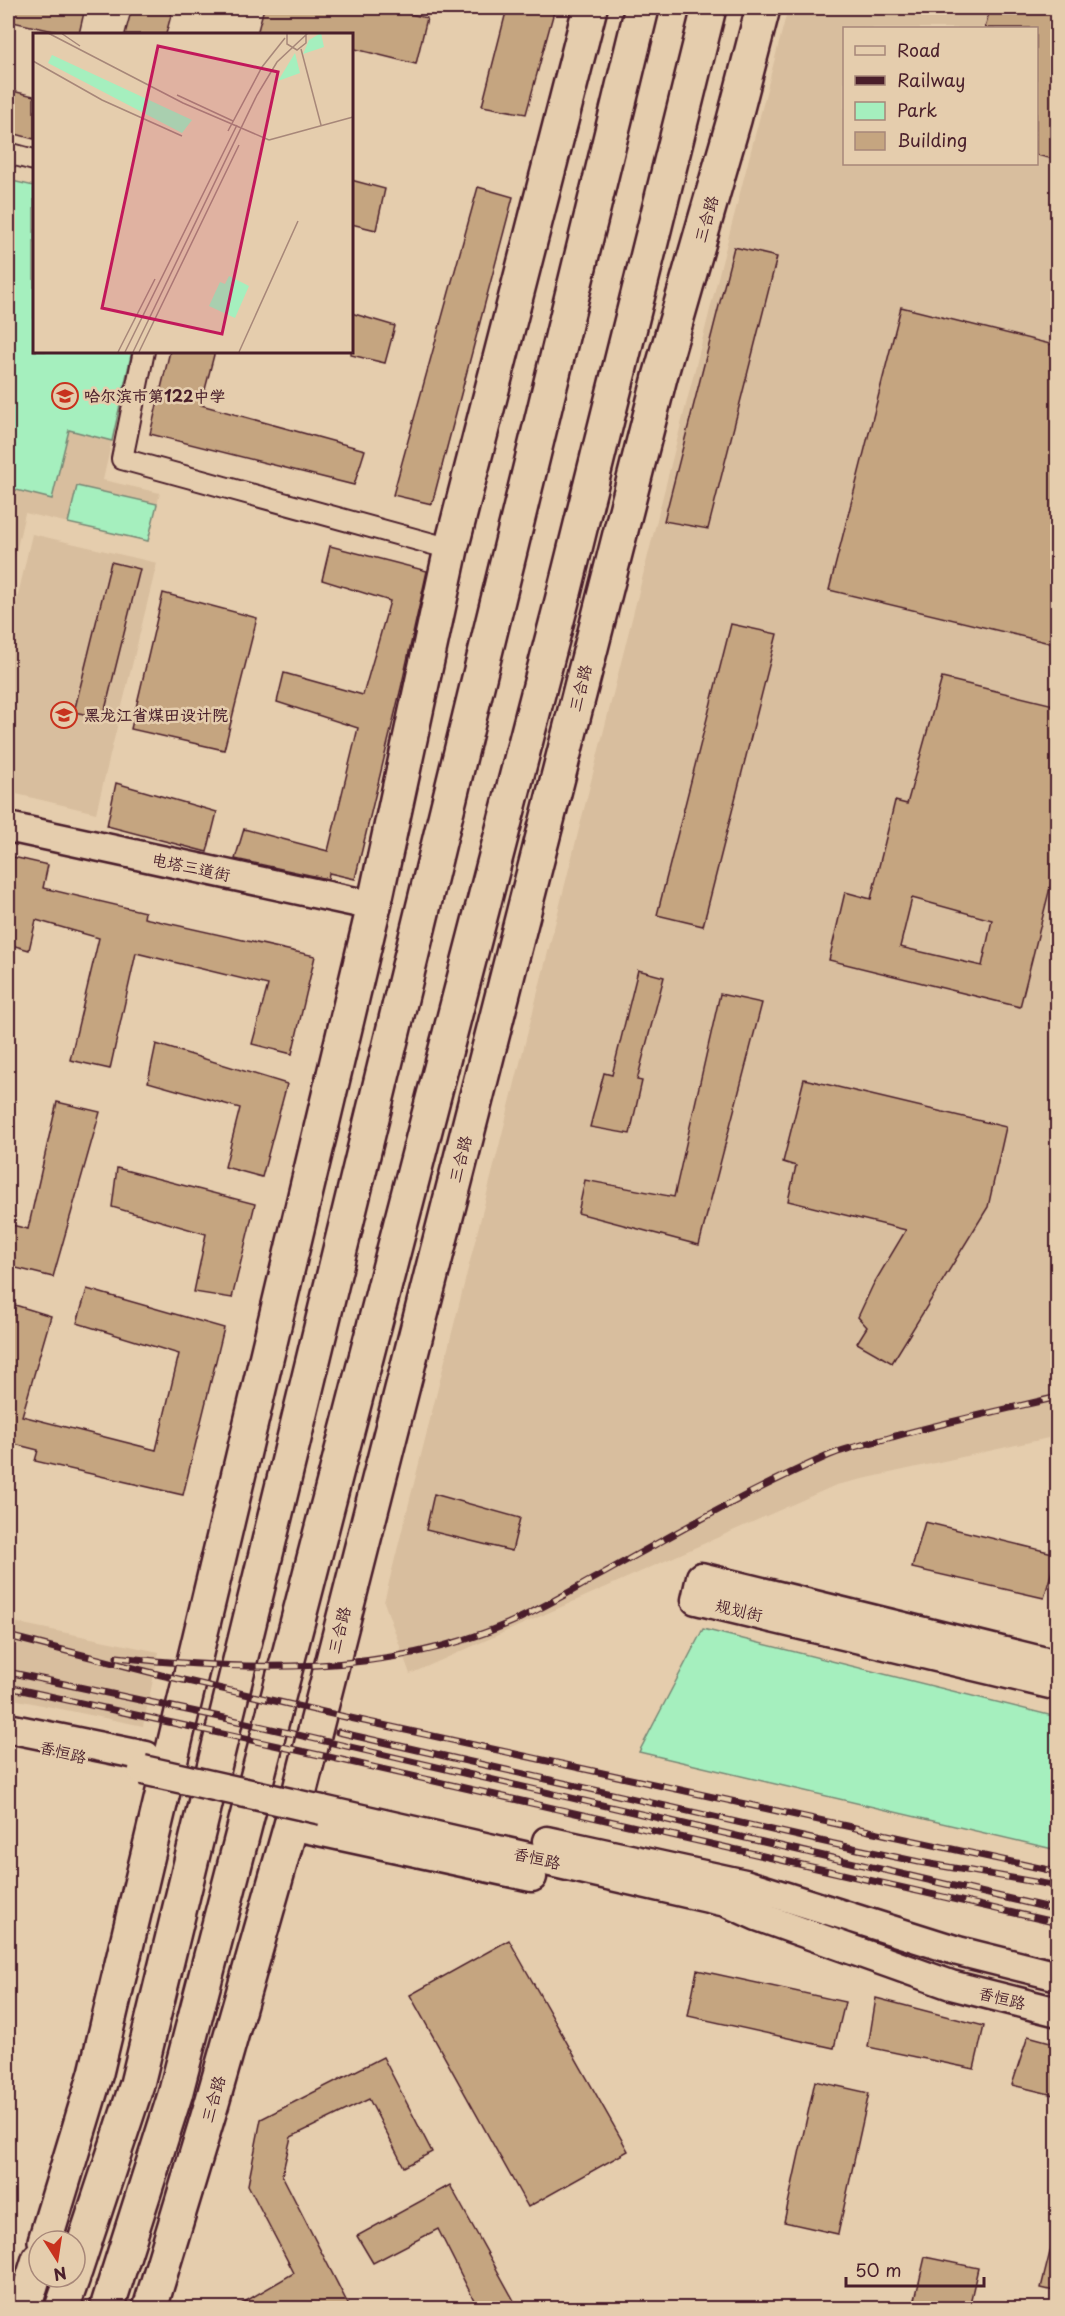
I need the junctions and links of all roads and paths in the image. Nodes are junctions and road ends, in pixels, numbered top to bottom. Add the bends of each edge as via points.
1 (590, 8) edge
2 (622, 8) edge
3 (642, 8) edge
4 (709, 8) edge
5 (763, 8) edge
6 (616, 112) junction
7 (8, 153) edge
8 (33, 160) edge
9 (144, 352) edge
10 (660, 377) junction
11 (451, 549) junction
12 (562, 601) junction
13 (8, 827) edge
14 (374, 906) junction
15 (1058, 1665) edge
16 (1058, 1686) edge
17 (8, 1728) edge
18 (8, 1738) edge
19 (144, 1763) junction
20 (323, 1801) junction
21 (291, 1825) junction
22 (830, 1942) junction
23 (1058, 1976) edge
24 (1058, 2012) edge
25 (49, 2229) edge
26 (87, 2235) edge
27 (30, 2289) edge
28 (69, 2289) edge
29 (24, 2308) edge
30 (62, 2308) edge
31 (107, 2308) edge
32 (150, 2308) edge

1 - 11 highway
2 - 6 highway
3 - 6 highway
4 - 12 highway
5 - 10 highway, 三合路
6 - 26 highway via 137,2084
7 - 8 street
9 - 11 street via 122,459
10 - 12 highway
10 - 21 highway, 三合路
11 - 14 highway
12 - 31 highway via 176,2095
13 - 14 main road, 电塔三道街
14 - 25 highway via 96,2073
15 - 16 main road, 规划街 via 701,1577 696,1600
17 - 19 main road, 香恒路
18 - 19 main road, 香恒路
19 - 20 main road, 香恒路
20 - 22 main road, 香恒路 via 726,1902
20 - 23 main road, 香恒路 via 746,1884 958,1951
21 - 22 main road
21 - 32 highway, 三合路
22 - 24 main road, 香恒路 via 951,1985
27 - 29 highway
28 - 30 highway

